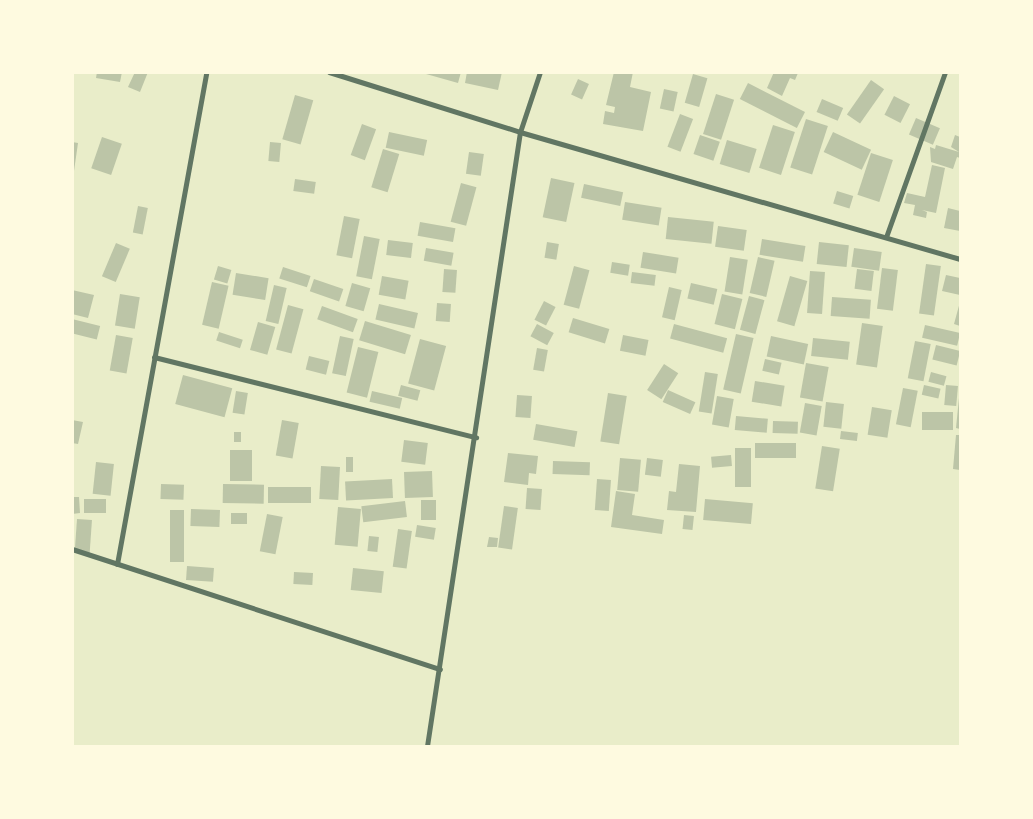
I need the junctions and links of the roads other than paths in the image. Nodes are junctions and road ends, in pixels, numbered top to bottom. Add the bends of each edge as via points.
1 (206, 72) edge
2 (329, 72) edge
3 (540, 72) edge
4 (945, 72) edge
5 (520, 132) junction
6 (886, 237) junction
7 (960, 259) edge
8 (154, 357) junction
9 (476, 437) junction
10 (72, 549) edge
11 (117, 564) junction
12 (440, 669) junction
13 (426, 746) edge

1 - 8 street
2 - 5 street
3 - 5 street
4 - 6 street
5 - 6 street
5 - 9 street
6 - 7 street
8 - 9 street
8 - 11 street
9 - 12 street
10 - 11 street
11 - 12 street
12 - 13 street

